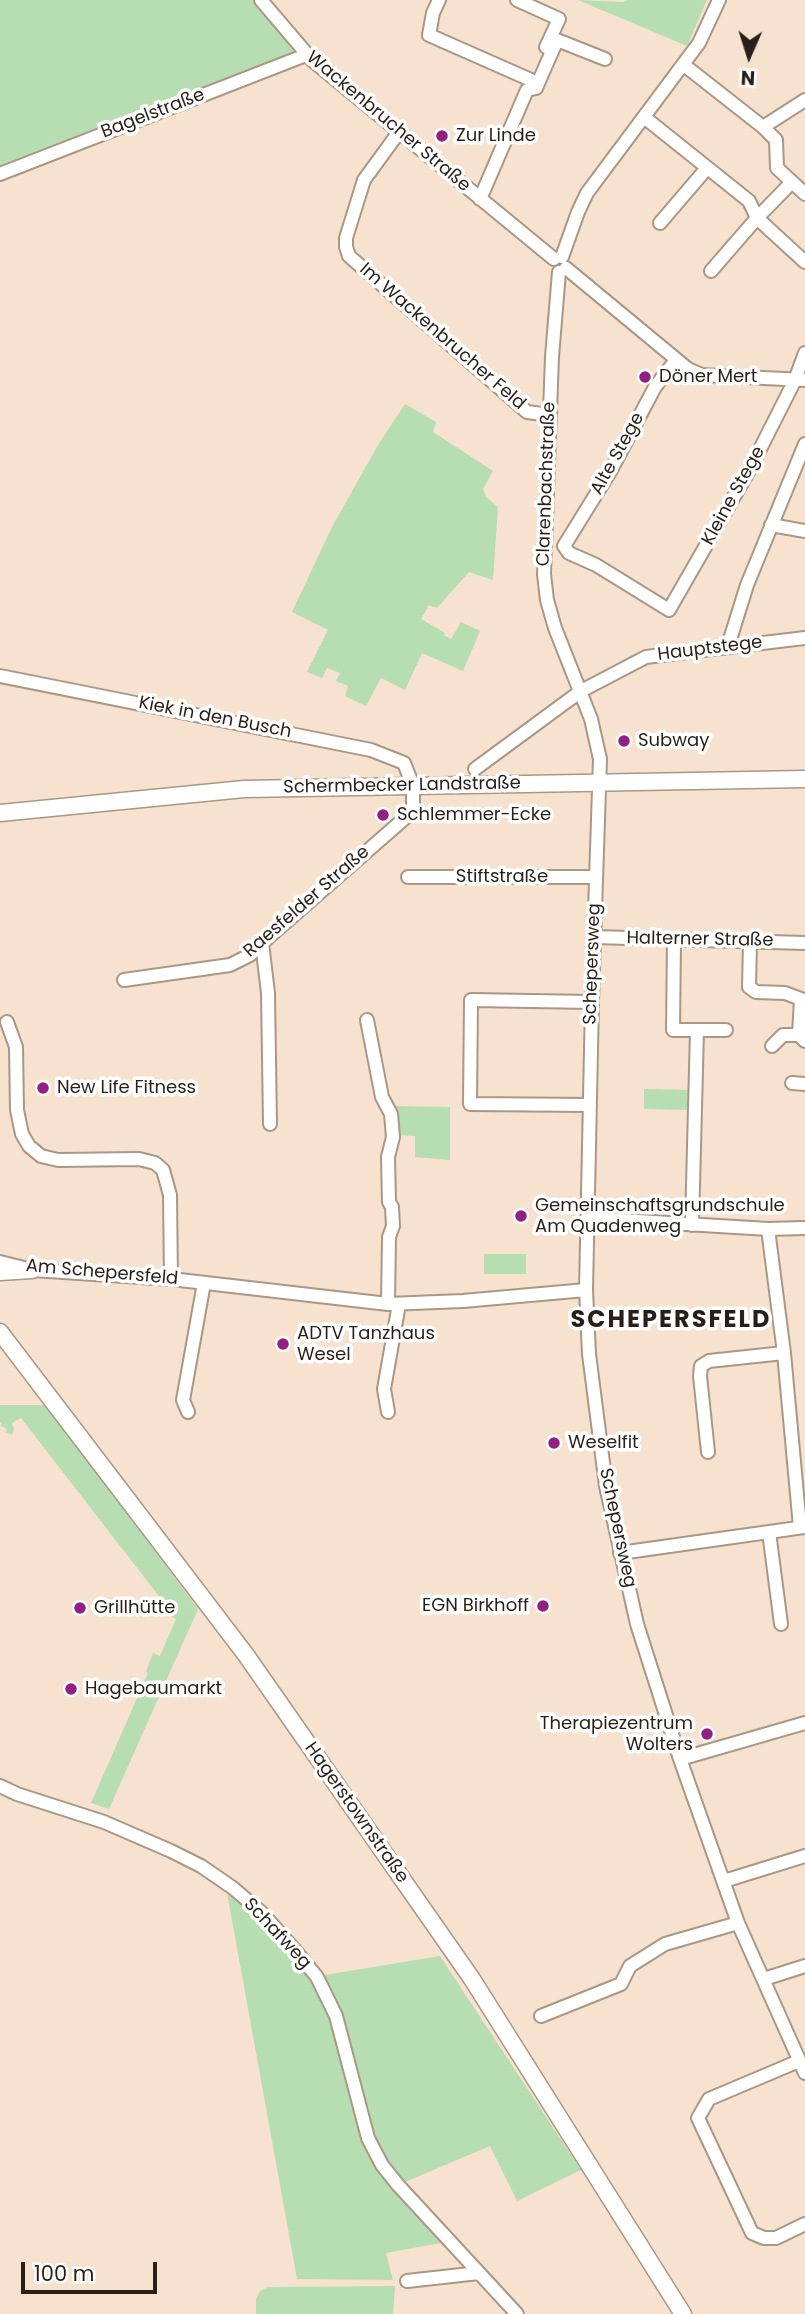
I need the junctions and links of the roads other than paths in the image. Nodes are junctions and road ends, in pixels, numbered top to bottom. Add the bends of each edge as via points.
1 (261, 0) edge
2 (439, 0) edge
3 (517, 0) edge
4 (719, 0) edge
5 (272, 6) edge
6 (306, 55) junction
7 (605, 59) dead end
8 (684, 65) junction
9 (529, 85) junction
10 (805, 100) edge
11 (644, 117) junction
12 (763, 127) junction
13 (399, 132) junction
14 (707, 168) junction
15 (0, 174) edge
16 (792, 182) junction
17 (805, 194) edge
18 (480, 199) junction
19 (757, 218) junction
20 (660, 223) dead end
21 (805, 262) edge
22 (560, 264) junction
23 (711, 271) dead end
24 (805, 353) edge
25 (677, 360) junction
26 (800, 380) edge
27 (550, 415) junction
28 (805, 444) edge
29 (771, 525) junction
30 (805, 531) edge
31 (669, 610) joint
32 (805, 638) edge
33 (728, 646) junction
34 (0, 676) edge
35 (581, 691) junction
36 (475, 769) dead end
37 (805, 779) edge
38 (601, 782) junction
39 (412, 786) junction
40 (0, 813) edge
41 (408, 877) dead end
42 (596, 877) junction
43 (594, 937) junction
44 (674, 940) junction
45 (750, 942) junction
46 (262, 943) junction
47 (805, 943) edge
48 (124, 980) dead end
49 (592, 1002) junction
50 (366, 1020) dead end
51 (7, 1022) dead end
52 (697, 1030) junction
53 (726, 1030) dead end
54 (802, 1038) edge
55 (772, 1046) dead end
56 (590, 1105) junction
57 (270, 1124) dead end
58 (587, 1218) junction
59 (692, 1225) junction
60 (805, 1228) edge
61 (768, 1229) junction
62 (0, 1262) edge
63 (32, 1270) junction
64 (0, 1272) edge
65 (171, 1279) junction
66 (204, 1283) junction
67 (586, 1290) junction
68 (393, 1304) junction
69 (0, 1332) edge
70 (784, 1353) junction
71 (188, 1412) dead end
72 (388, 1412) dead end
73 (708, 1452) dead end
74 (803, 1527) edge
75 (769, 1532) junction
76 (620, 1553) junction
77 (781, 1624) dead end
78 (805, 1723) edge
79 (680, 1759) junction
80 (0, 1786) edge
81 (805, 1856) edge
82 (724, 1881) junction
83 (738, 1923) junction
84 (805, 1966) edge
85 (764, 1979) junction
86 (541, 2016) dead end
87 (799, 2061) junction
88 (805, 2073) edge
89 (805, 2224) edge
90 (479, 2273) junction
91 (407, 2281) dead end
92 (517, 2314) edge
93 (683, 2314) edge

1 - 5 street, Wackenbrucher Straße
2 - 9 street via 429,35
3 - 9 street, Wackenbrucher Straße via 559,19
4 - 8 street, Clarenbachstraße
5 - 6 street, Wackenbrucher Straße
6 - 13 street, Wackenbrucher Straße
6 - 15 street, Bagelstraße
7 - 9 street, Wackenbrucher Straße via 557,40 536,88
8 - 11 street, Clarenbachstraße
8 - 12 street
9 - 18 street, Wackenbrucher Straße
10 - 12 street
11 - 14 street
11 - 22 street, Clarenbachstraße via 587,193
12 - 16 street via 776,140 777,168
13 - 18 street, Wackenbrucher Straße
13 - 27 street, Im Wackenbrucher Feld via 364,180 346,238 349,256 527,412
14 - 19 street via 749,201
14 - 20 street
16 - 17 street
16 - 19 street
18 - 22 street, Wackenbrucher Straße
19 - 21 street
19 - 23 street
22 - 25 street, Wackenbrucher Straße
22 - 27 street, Clarenbachstraße
24 - 26 street, Kleine Stege
25 - 26 street, Wackenbrucher Straße via 702,375
25 - 31 street, Alte Stege via 655,387 611,470 565,541 565,550
26 - 31 street, Kleine Stege
27 - 35 street, Clarenbachstraße via 544,574 555,628
28 - 29 street
29 - 30 street
29 - 33 street
32 - 33 street, Hauptstege
33 - 35 street, Hauptstege via 646,657
34 - 39 street, Kiek in den Busch via 371,750 404,763
35 - 36 street
35 - 38 street, Clarenbachstraße via 595,733
37 - 38 main road, Schermbecker Landstraße
38 - 39 main road, Schermbecker Landstraße
38 - 42 street, Schepersweg
39 - 40 main road, Schermbecker Landstraße via 244,789
39 - 46 street, Raesfelder Straße via 413,811
41 - 42 street, Stiftstraße
42 - 43 street, Schepersweg
43 - 44 street, Halterner Straße
43 - 49 street, Schepersweg
44 - 45 street, Halterner Straße
44 - 52 street via 673,1030
45 - 47 street, Halterner Straße
45 - 54 street via 749,987 801,999
46 - 48 street, Raesfelder Straße via 230,965
46 - 57 street via 268,993
49 - 56 street, Schepersweg
49 - 56 street via 471,1000 470,1104
50 - 68 street via 382,1097 391,1114
51 - 65 street via 16,1047 17,1110 29,1146 41,1156 58,1160 139,1159 163,1170 170,1195
52 - 53 street
52 - 59 street
54 - 55 street via 783,1035
56 - 58 street, Schepersweg
58 - 59 street
58 - 67 street, Schepersweg
59 - 61 street
60 - 61 street
61 - 70 street
62 - 63 street, Am Schepersfeld
63 - 64 main road
63 - 65 street, Am Schepersfeld
65 - 66 street, Am Schepersfeld
66 - 68 street, Am Schepersfeld
66 - 71 street, Am Schepersfeld via 183,1400
67 - 68 street, Am Schepersfeld
67 - 76 street, Schepersweg via 589,1354 606,1486
68 - 72 street via 384,1389
69 - 93 main road, Hagerstownstraße via 246,1655 464,1967
70 - 73 street via 709,1361 701,1366
70 - 74 street
74 - 75 street
75 - 76 street
75 - 77 street
76 - 79 street, Schepersweg via 637,1624
78 - 79 street
79 - 82 street, Schepersweg
80 - 90 street, Schafweg via 171,1850 233,1888 262,1913 317,1977 336,2016 369,2138 382,2165
81 - 82 street
82 - 83 street, Schepersweg
83 - 85 street, Schepersweg
83 - 86 street via 665,1944 630,1966 621,1984
84 - 85 street
85 - 87 street, Schepersweg
87 - 88 street, Schepersweg
87 - 89 street via 709,2099 698,2118 752,2233 776,2238
90 - 91 street
90 - 92 street, Schafweg

